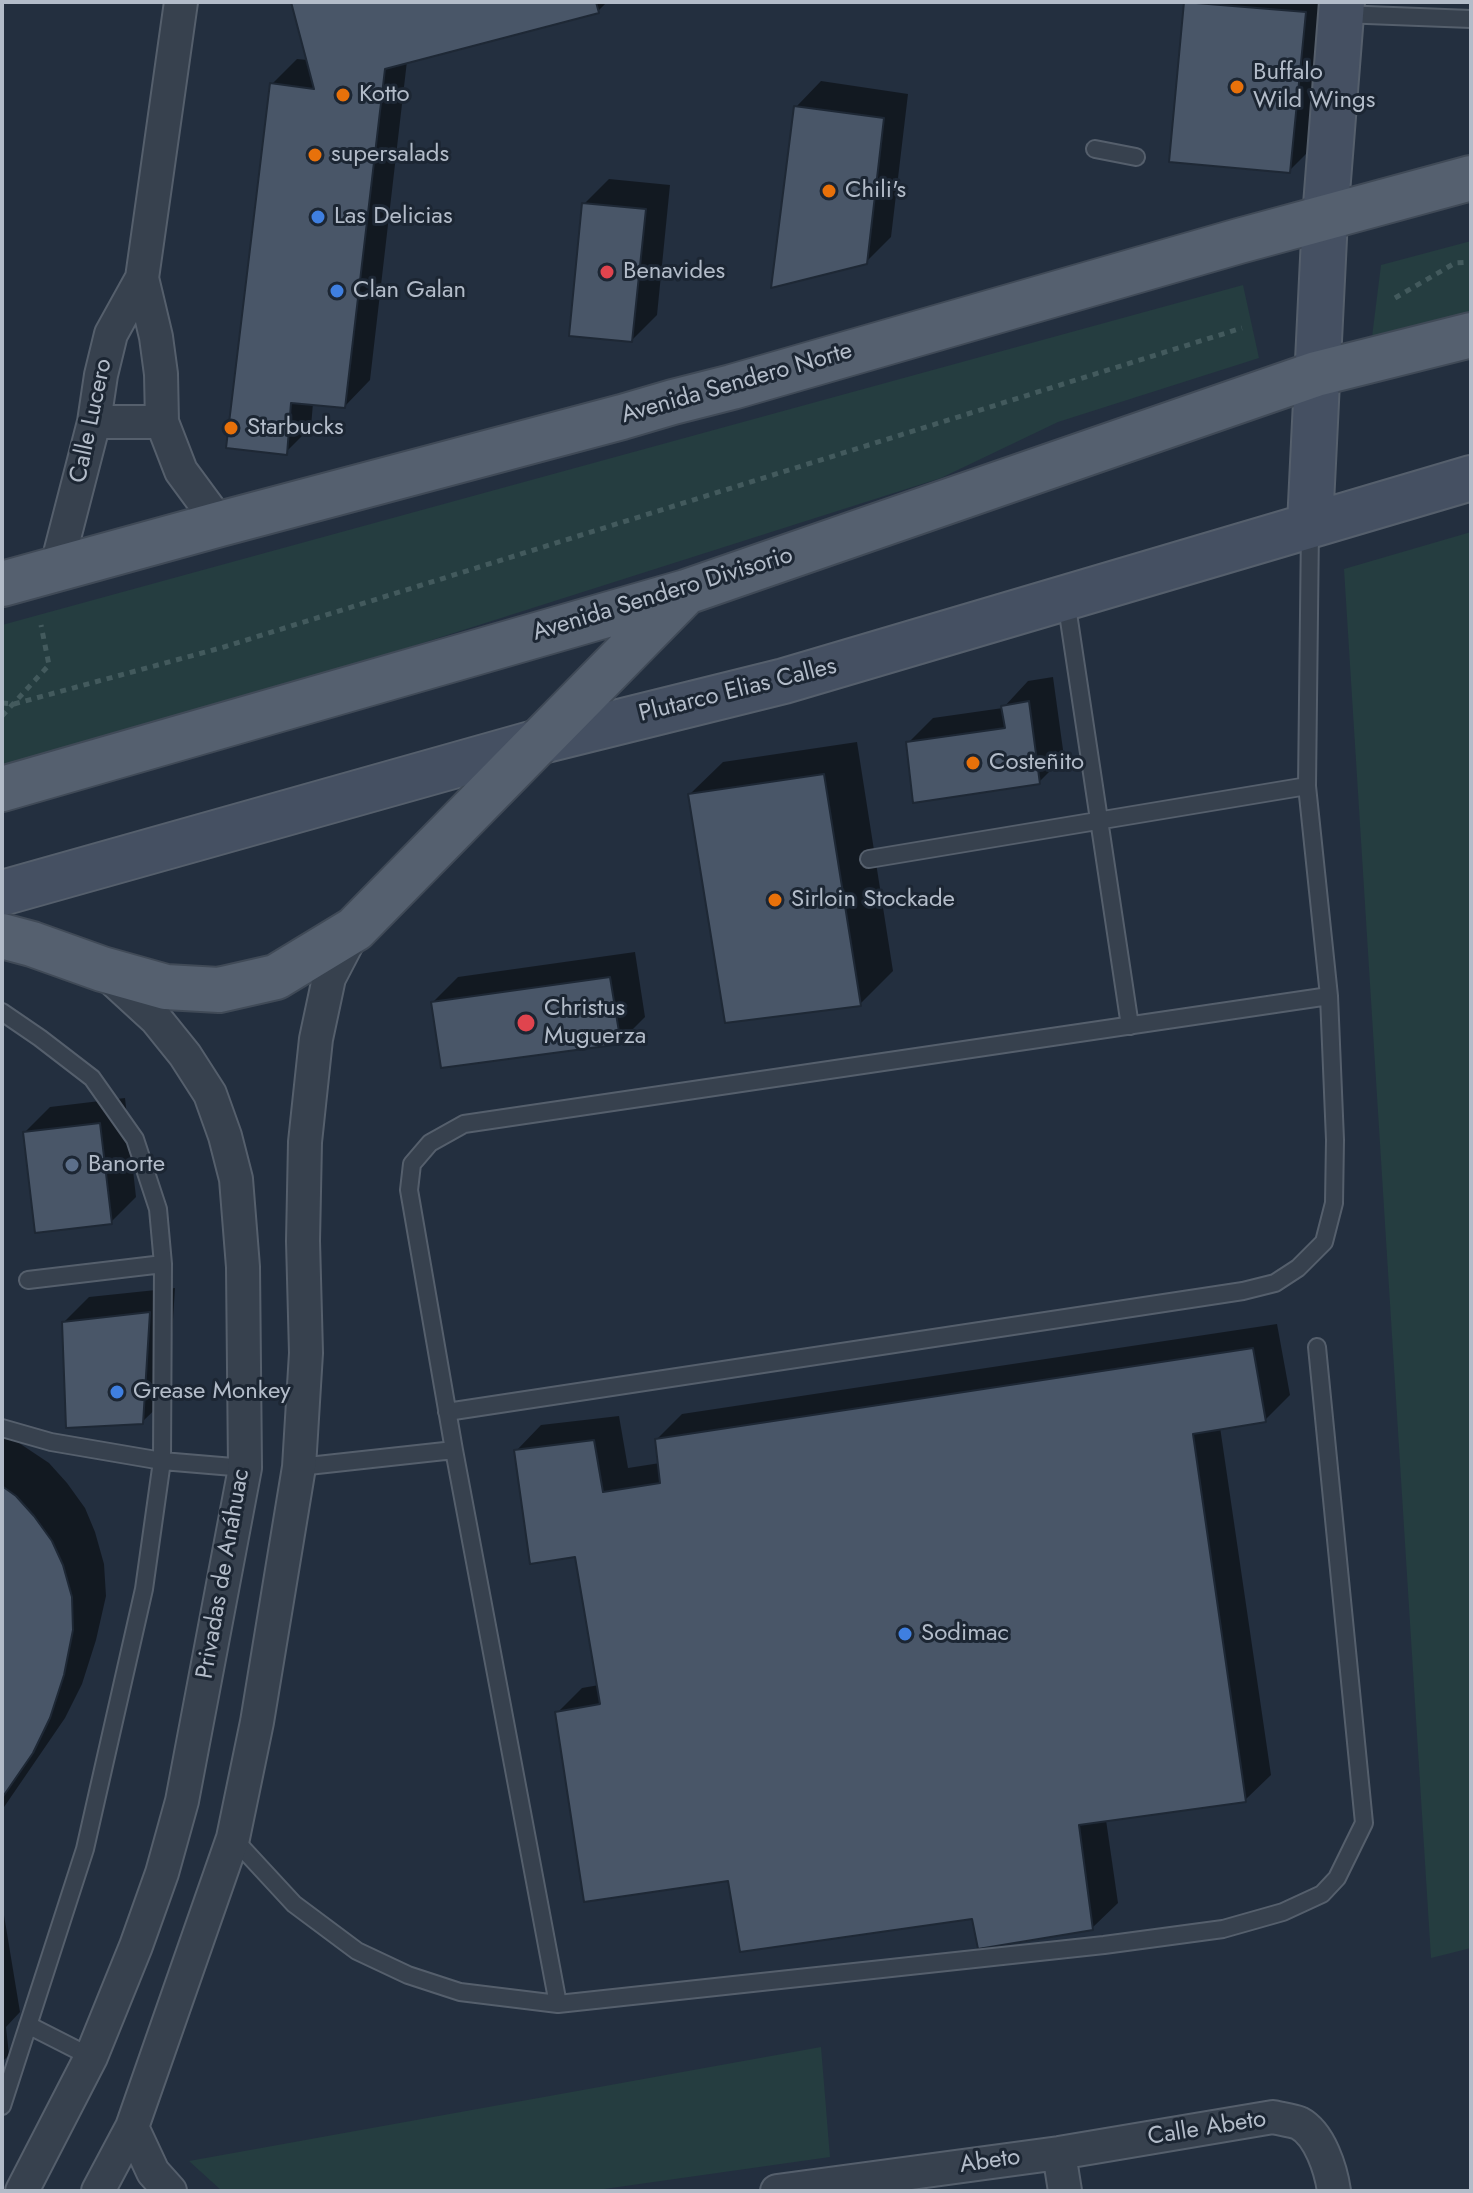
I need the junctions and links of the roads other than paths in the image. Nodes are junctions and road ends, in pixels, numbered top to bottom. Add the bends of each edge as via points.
1 (181, 2) edge
2 (1341, 8) edge
3 (1471, 19) edge
4 (1095, 149) dead end
5 (1136, 157) dead end
6 (1471, 178) edge
7 (1325, 218) junction
8 (142, 278) junction
9 (1471, 335) edge
10 (1316, 374) junction
11 (94, 422) junction
12 (162, 422) junction
13 (1471, 478) edge
14 (220, 524) junction
15 (1310, 524) junction
16 (56, 569) junction
17 (2, 584) edge
18 (686, 592) junction
19 (1066, 598) junction
20 (538, 742) junction
21 (1307, 786) junction
22 (2, 789) edge
23 (1099, 820) junction
24 (869, 859) dead end
25 (2, 893) edge
26 (355, 929) junction
27 (2, 936) edge
28 (102, 969) junction
29 (1329, 996) junction
30 (2, 1012) edge
31 (1130, 1026) junction
32 (163, 1264) junction
33 (28, 1280) dead end
34 (1317, 1347) dead end
35 (447, 1412) junction
36 (2, 1428) edge
37 (454, 1450) junction
38 (162, 1461) junction
39 (299, 1467) junction
40 (245, 1468) junction
41 (233, 1838) junction
42 (558, 2004) junction
43 (28, 2025) junction
44 (91, 2057) junction
45 (2, 2106) edge
46 (132, 2127) junction
47 (1059, 2153) junction
48 (1332, 2180) edge
49 (22, 2191) edge
50 (98, 2191) edge
51 (170, 2191) edge
52 (777, 2191) edge
53 (1065, 2191) edge

1 - 8 street, Calle Lucero
2 - 3 lane
2 - 7 street
4 - 5 lane
6 - 7 main road, Avenida Sendero Norte
7 - 10 street
7 - 14 main road, Avenida Sendero Norte via 732,387
8 - 11 street, Calle Lucero via 111,334
8 - 12 street, Calle Lucero via 158,350
9 - 10 main road
10 - 15 street
10 - 18 main road, Avenida Sendero Divisorio
11 - 12 street
11 - 16 street, Calle Lucero
12 - 14 street, Calle Lucero via 181,471
13 - 15 street, Plutarco Elias Calles
14 - 16 main road, Avenida Sendero Norte
15 - 19 street, Plutarco Elias Calles
15 - 21 lane
16 - 17 main road, Avenida Sendero Norte
18 - 20 main road
18 - 22 main road, Avenida Sendero Divisorio
19 - 20 street, Plutarco Elias Calles via 784,681
19 - 23 lane
20 - 25 street, Plutarco Elias Calles
20 - 26 main road
21 - 23 lane
21 - 29 lane
23 - 24 lane
23 - 31 lane
26 - 28 main road via 276,977 219,990 166,987
26 - 39 street via 329,978 308,1112 306,1353
27 - 28 main road
28 - 40 street, Privadas de Anáhuac via 156,1019 185,1055 210,1094 225,1136 236,1179 243,1267
29 - 31 lane
29 - 35 lane via 1334,1203 1324,1242 1275,1283
30 - 32 lane via 92,1078 135,1139 158,1209
31 - 35 lane via 464,1124 430,1143 412,1164 409,1190
32 - 33 lane
32 - 38 lane
34 - 42 lane via 1364,1823 1337,1878 1322,1894 1223,1929
35 - 37 lane
36 - 38 lane
37 - 39 lane
37 - 42 lane
38 - 40 lane
38 - 43 lane via 144,1589 85,1849
39 - 40 street
39 - 41 street
40 - 44 street, Privadas de Anáhuac via 182,1801 147,1917
41 - 42 lane via 294,1904 357,1951 460,1992
41 - 46 street
43 - 44 lane
43 - 45 lane
44 - 49 street, Privadas de Anáhuac
46 - 50 street
46 - 51 street via 153,2172
47 - 48 street, Calle Abeto via 1273,2117 1309,2131
47 - 52 street, Abeto
47 - 53 street

